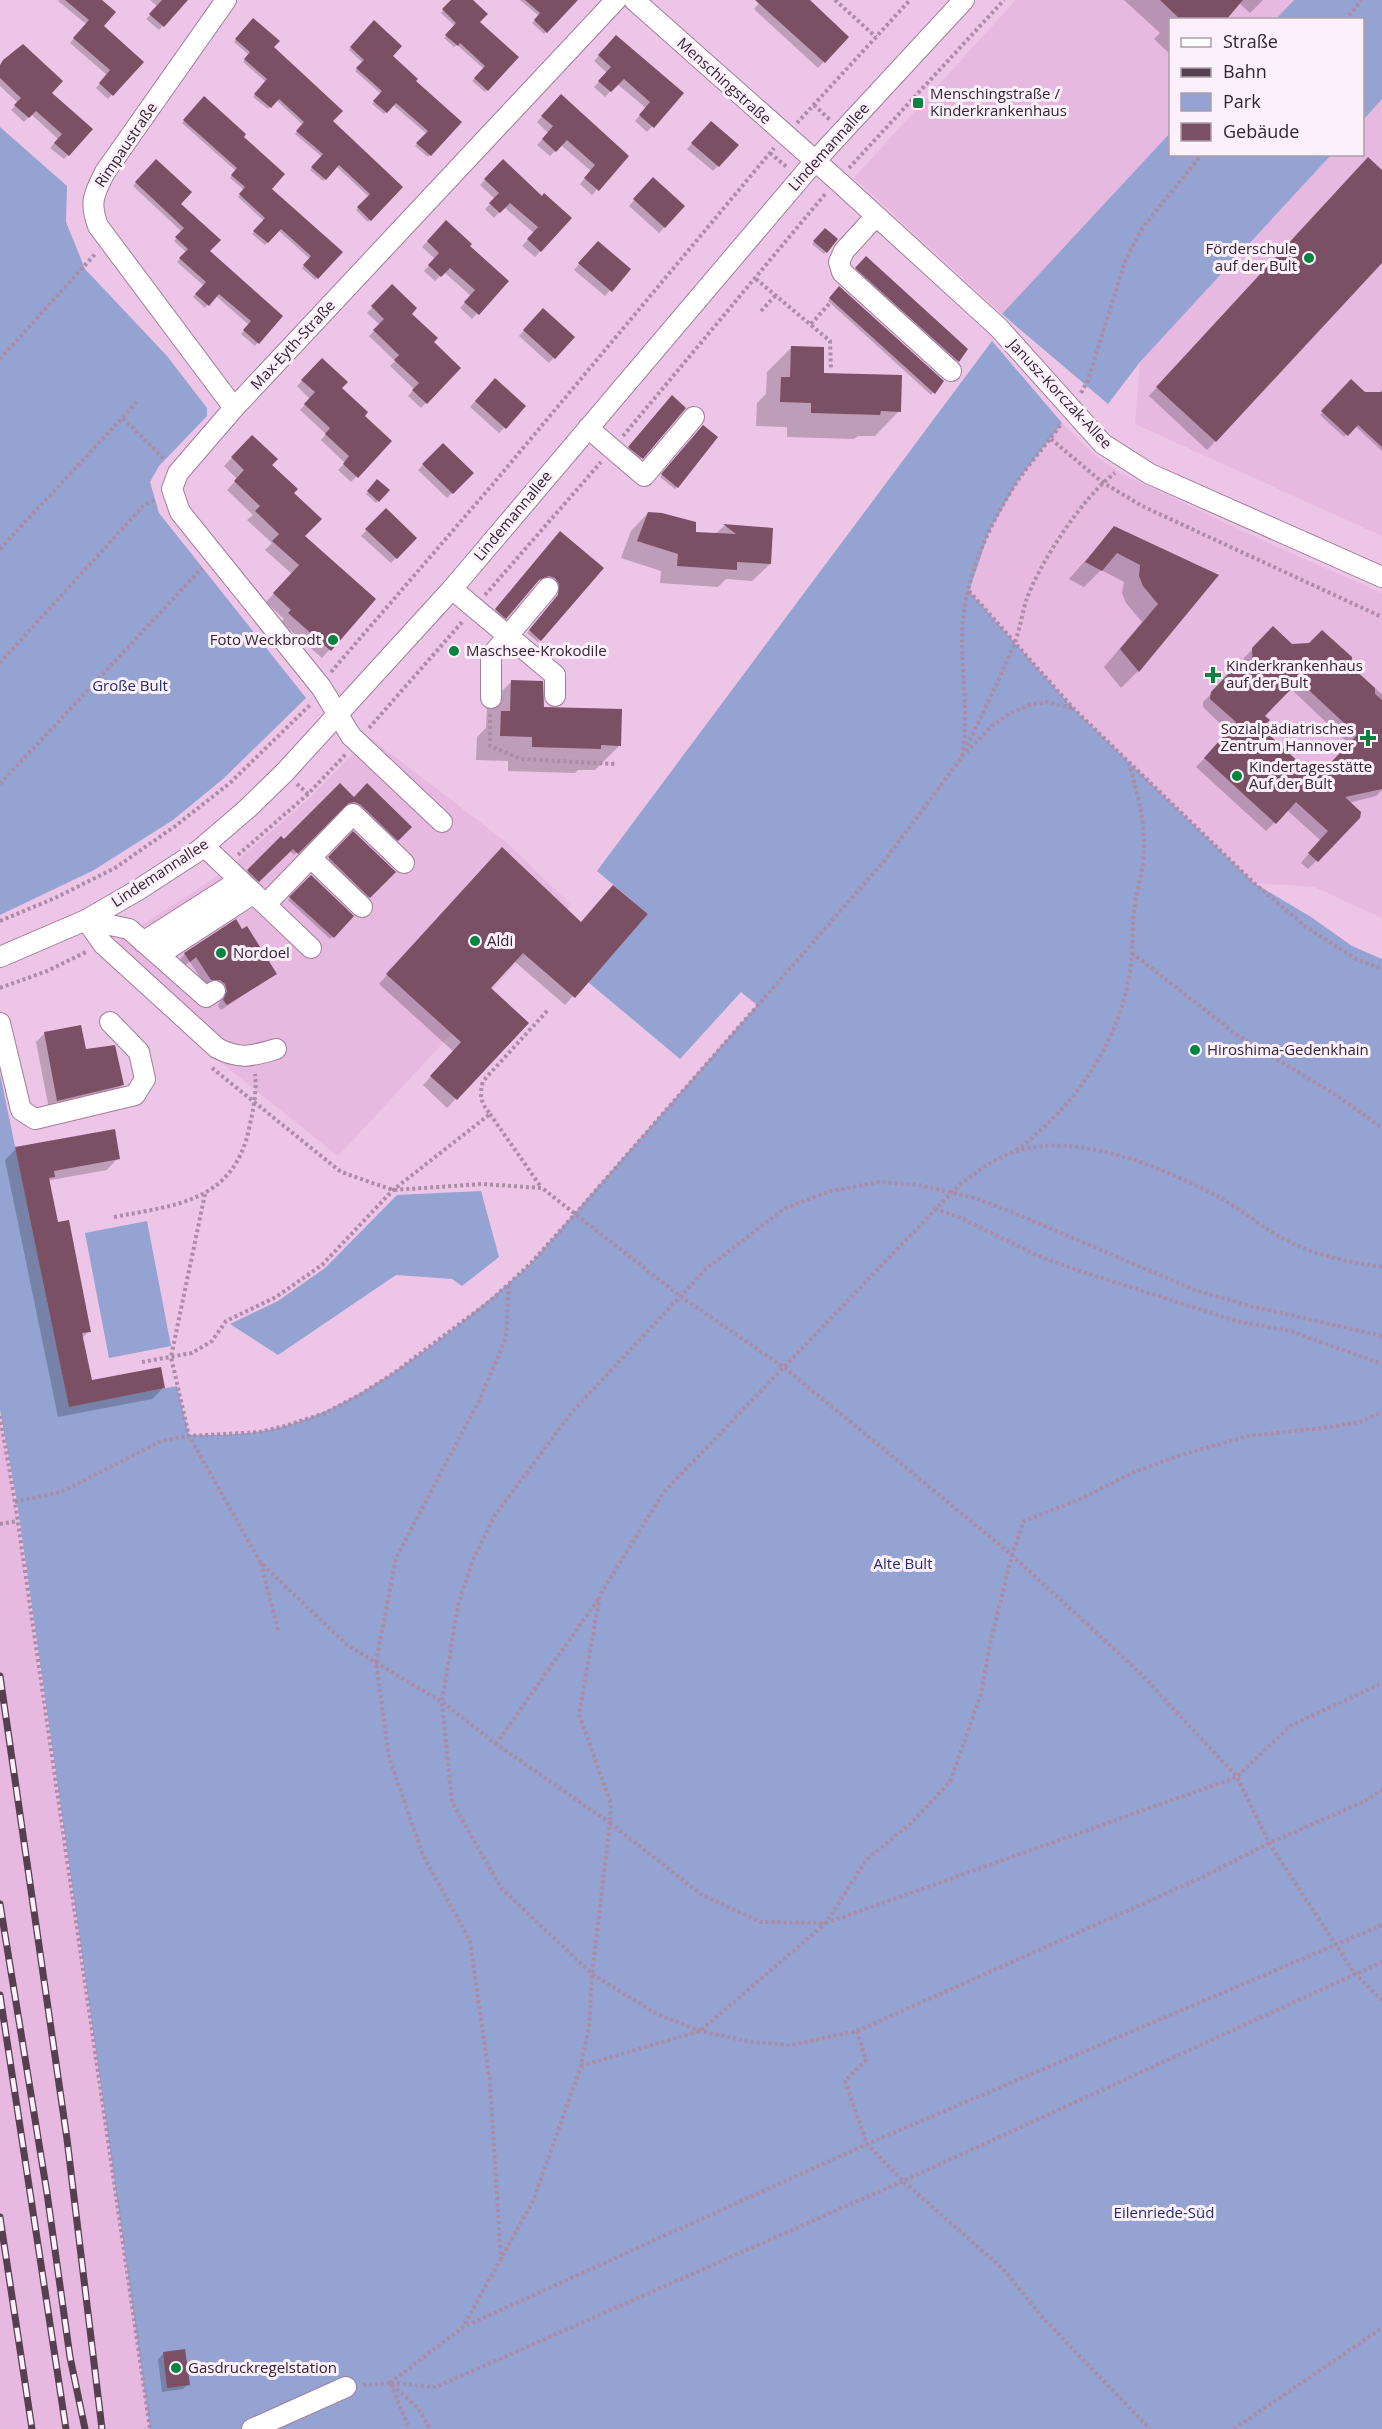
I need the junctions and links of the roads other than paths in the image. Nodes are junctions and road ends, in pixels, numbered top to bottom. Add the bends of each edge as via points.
1 (226, 0) edge
2 (616, 0) edge
3 (634, 0) edge
4 (964, 0) edge
5 (815, 161) junction
6 (876, 216) junction
7 (951, 371) dead end
8 (234, 408) junction
9 (694, 417) dead end
10 (588, 428) junction
11 (1382, 576) edge
12 (548, 588) dead end
13 (452, 589) junction
14 (508, 636) junction
15 (555, 696) dead end
16 (491, 698) road end
17 (338, 716) junction
18 (442, 822) dead end
19 (204, 846) junction
20 (311, 858) junction
21 (404, 863) dead end
22 (253, 892) junction
23 (362, 907) dead end
24 (86, 920) junction
25 (143, 942) junction
26 (311, 948) dead end
27 (0, 957) edge
28 (163, 959) junction
29 (147, 984) junction
30 (215, 991) dead end
31 (110, 1022) dead end
32 (0, 1023) edge
33 (276, 1049) dead end
34 (346, 2387) road end
35 (252, 2429) edge

1 - 8 street, Rimpaustraße via 105,172 94,193 92,210 98,226
2 - 8 street, Max-Eyth-Straße
3 - 5 street, Menschingstraße
4 - 5 street, Lindemannallee
5 - 6 street, Janusz-Korczak-Allee
5 - 10 street, Lindemannallee
6 - 7 street via 844,251 839,262 842,272
6 - 11 street, Janusz-Korczak-Allee via 999,328 1103,444 1181,488
8 - 17 street, Max-Eyth-Straße via 175,481 180,512 321,687
9 - 10 street via 644,476
10 - 13 street, Lindemannallee
12 - 14 street
13 - 14 street
13 - 17 street, Lindemannallee
14 - 15 street via 555,675
14 - 16 street via 491,656
17 - 18 street via 351,736
17 - 19 street, Lindemannallee via 247,809
19 - 22 street
19 - 24 street, Lindemannallee
20 - 21 street via 353,814
20 - 22 street
20 - 23 street
22 - 25 street
22 - 26 street
22 - 28 street
24 - 25 street via 129,929
24 - 27 street, Lindemannallee
24 - 29 street via 103,944
25 - 28 street
28 - 29 street
28 - 30 street via 206,997
29 - 33 street via 217,1048 234,1056
31 - 32 street via 139,1052 145,1079 135,1095 35,1119 21,1110
34 - 35 street

